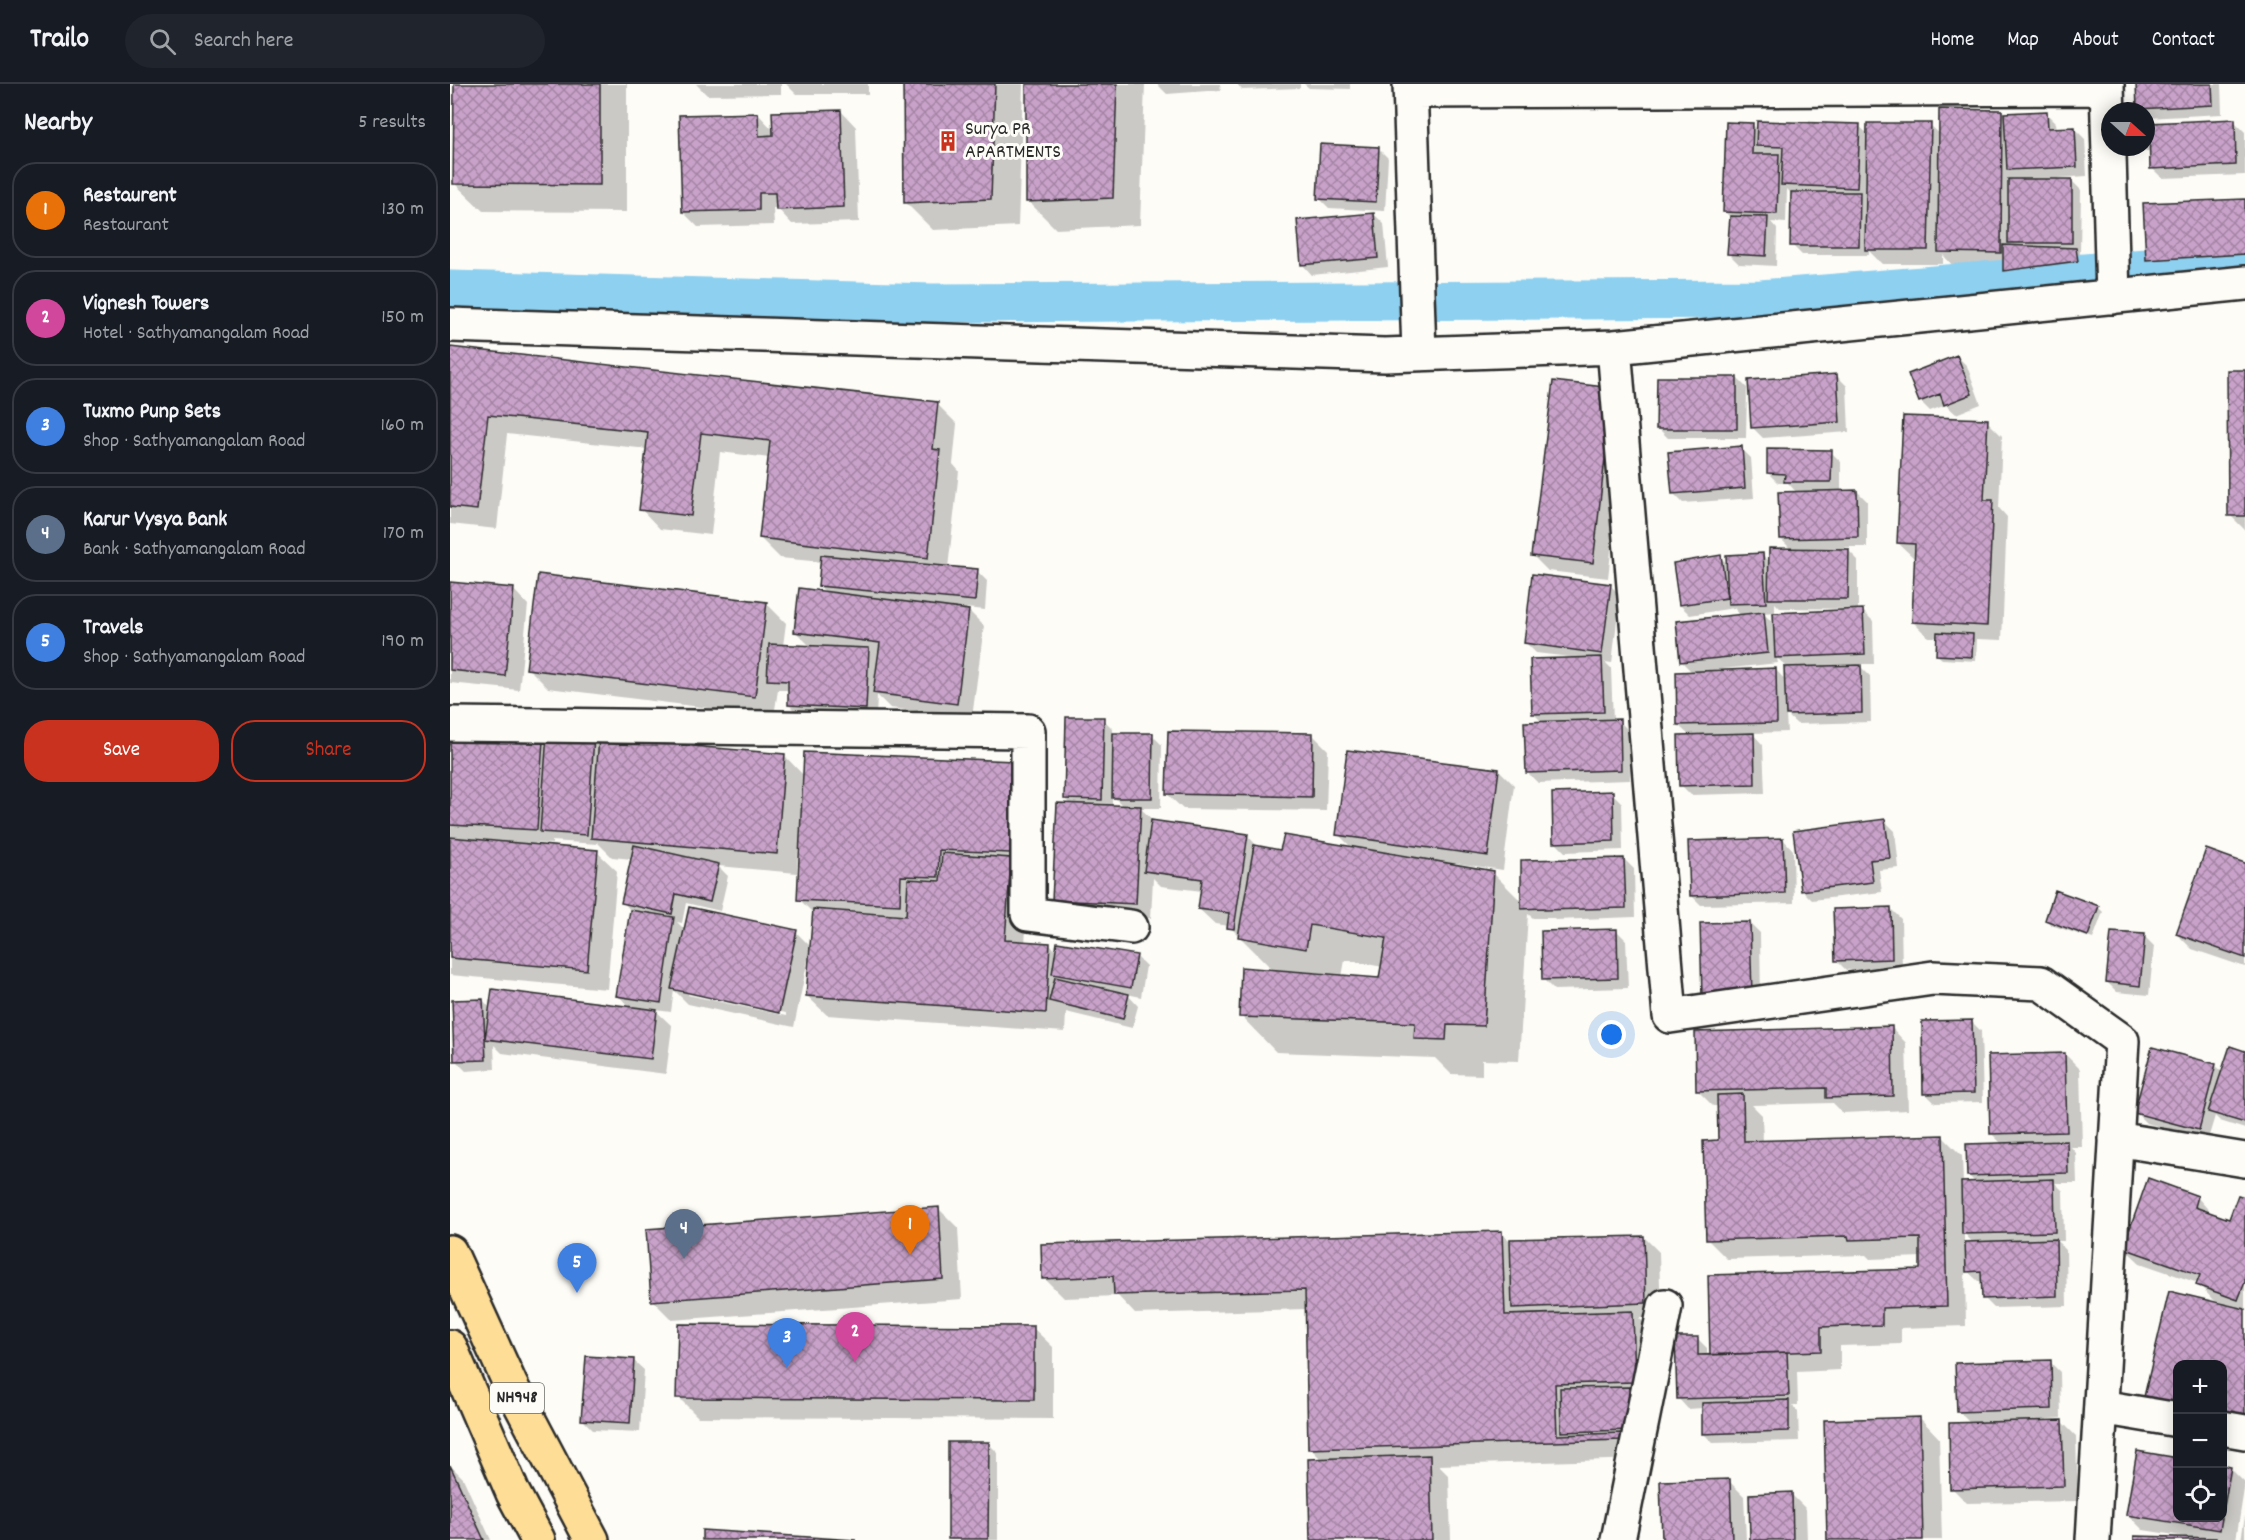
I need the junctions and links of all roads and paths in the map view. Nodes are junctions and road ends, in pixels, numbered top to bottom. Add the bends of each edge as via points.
1 (2107, 86) edge
2 (1410, 88) edge
3 (2245, 283) edge
4 (2113, 296) junction
5 (450, 325) edge
6 (1614, 347) junction
7 (1419, 351) junction
8 (450, 724) edge
9 (1131, 927) dead end
10 (2116, 1139) junction
11 (2245, 1160) edge
12 (450, 1252) edge
13 (1665, 1305) dead end
14 (450, 1347) edge
15 (2102, 1407) junction
16 (2173, 1419) edge
17 (2227, 1429) edge
18 (2245, 1432) edge
19 (538, 1540) edge
20 (592, 1540) edge
21 (1618, 1540) edge
22 (2093, 1540) edge

1 - 2 street
1 - 4 street
2 - 7 street
3 - 4 street
4 - 6 street
5 - 7 street via 1373,354
6 - 7 street
6 - 10 street via 1670,1017 1933,978 2042,983 2122,1041
8 - 9 street via 1028,731 1028,914
10 - 11 street
10 - 15 street
12 - 20 highway, NH948 via 511,1386
13 - 21 street
14 - 19 highway, NH948 via 513,1493
15 - 16 street
15 - 22 street
17 - 18 street

